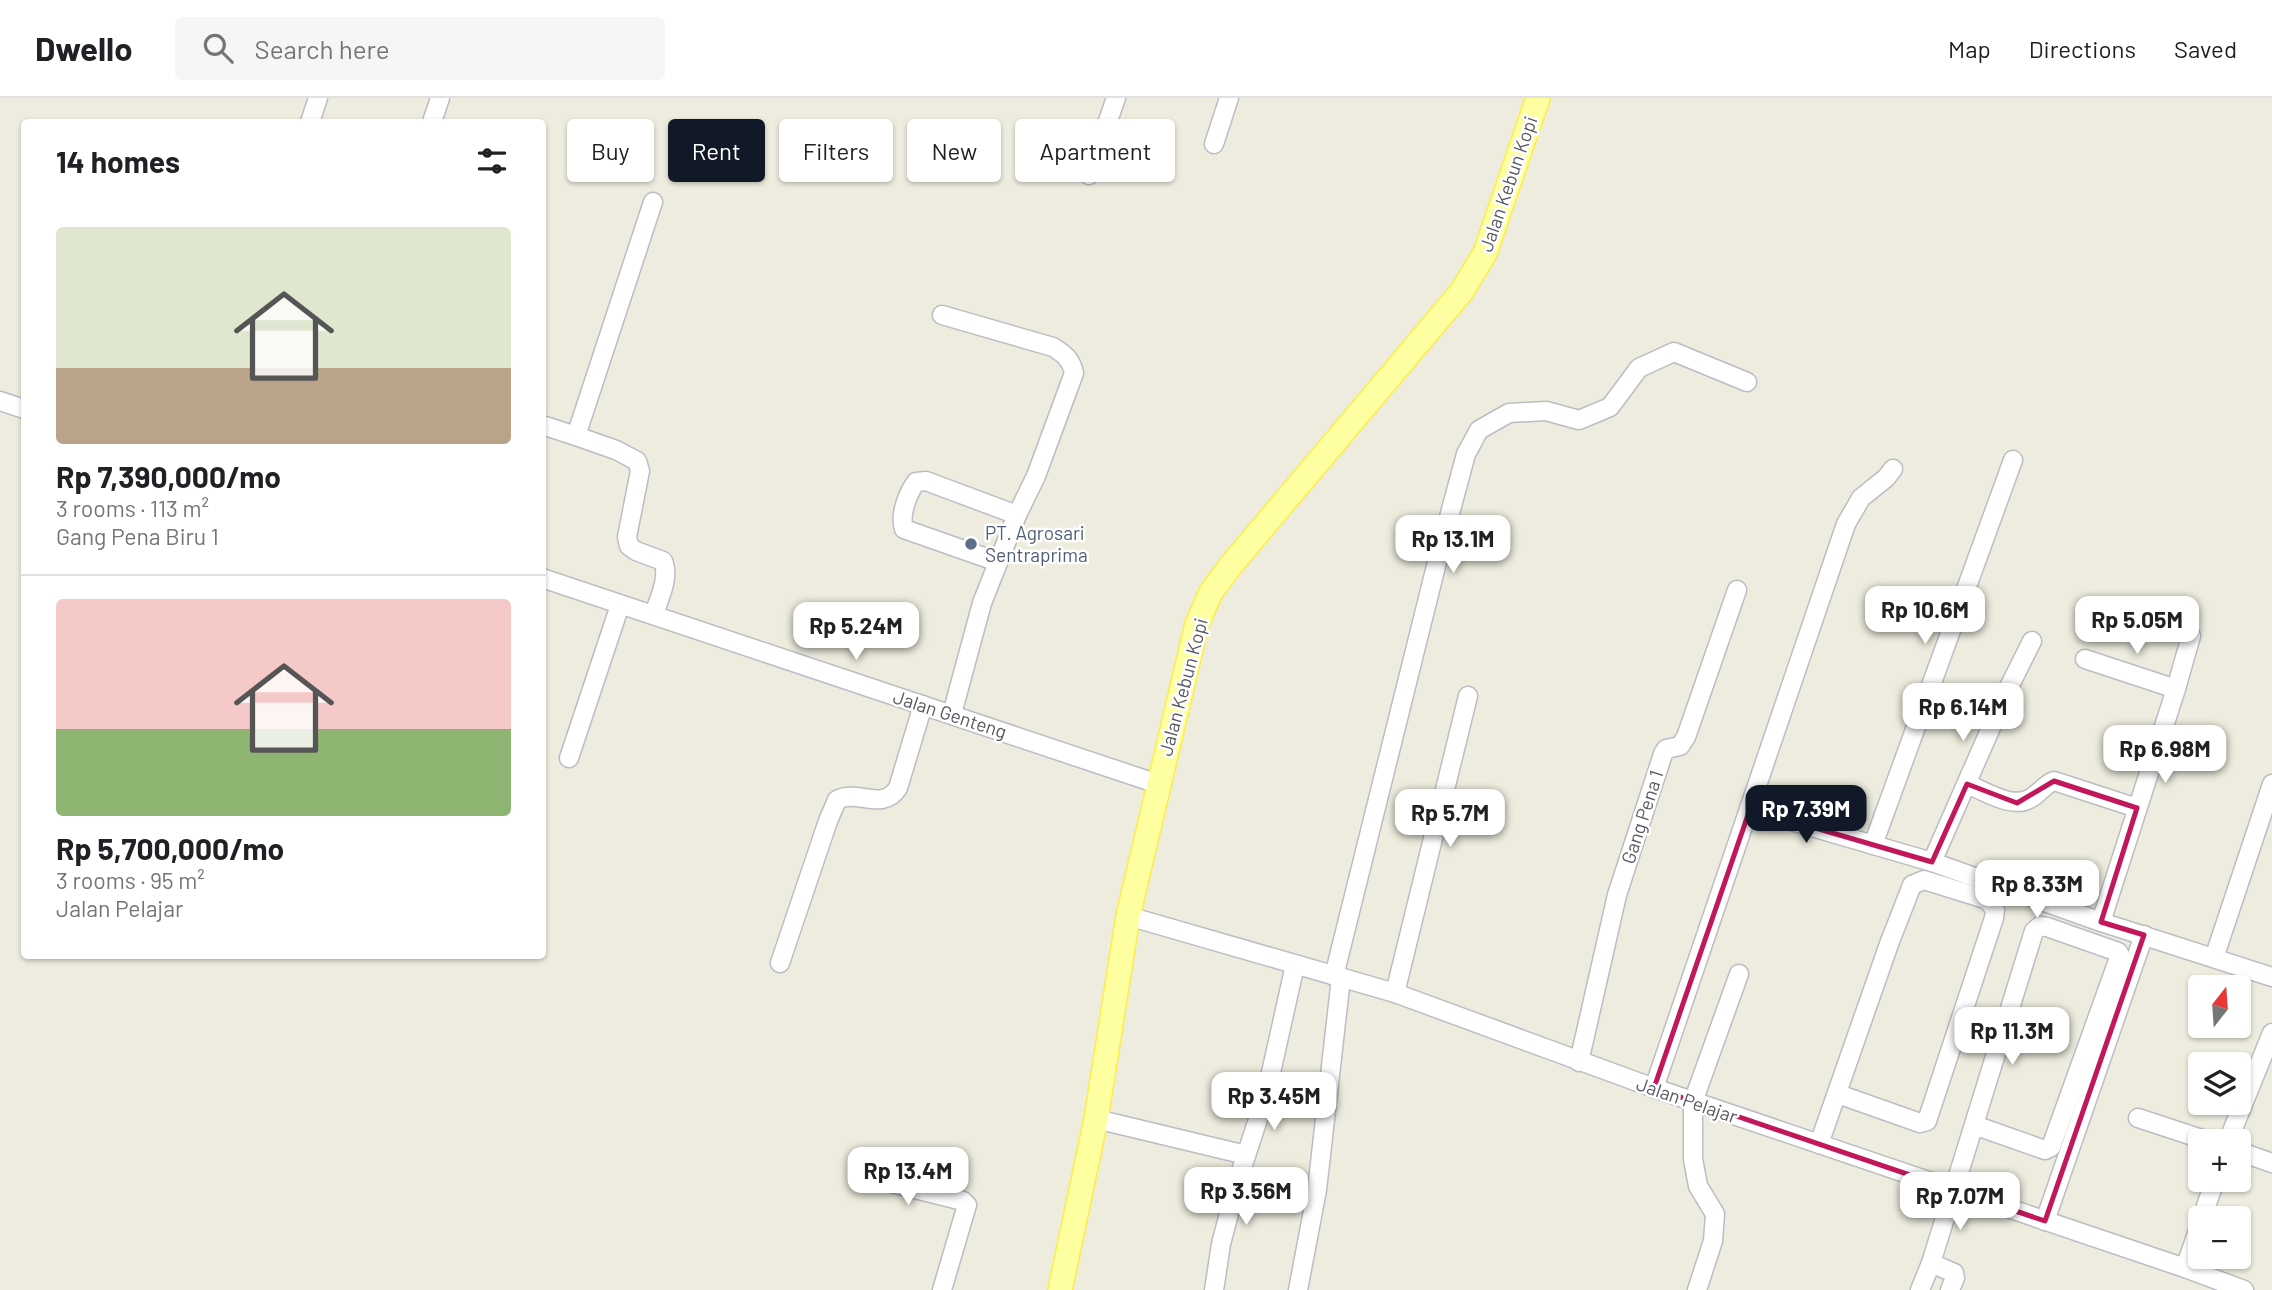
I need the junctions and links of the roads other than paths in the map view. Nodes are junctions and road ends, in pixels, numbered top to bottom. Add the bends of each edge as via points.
1 (318, 98) edge
2 (440, 98) edge
3 (1116, 98) edge
4 (1229, 98) edge
5 (1538, 98) edge
6 (311, 119) edge
7 (433, 119) edge
8 (1109, 119) edge
9 (1214, 144) dead end
10 (653, 202) dead end
11 (942, 315) dead end
12 (1747, 382) dead end
13 (0, 401) edge
14 (21, 408) edge
15 (546, 426) edge
16 (576, 436) junction
17 (2013, 460) dead end
18 (1893, 469) dead end
19 (1017, 515) junction
20 (998, 562) junction
21 (546, 579) edge
22 (1737, 590) dead end
23 (620, 605) junction
24 (654, 614) junction
25 (2191, 636) dead end
26 (2032, 641) dead end
27 (2085, 659) dead end
28 (2176, 689) junction
29 (1468, 696) dead end
30 (923, 705) junction
31 (952, 714) junction
32 (569, 758) dead end
33 (2272, 783) edge
34 (1158, 784) junction
35 (1966, 784) junction
36 (1750, 808) junction
37 (2137, 808) junction
38 (1873, 845) junction
39 (1932, 862) junction
40 (1128, 916) junction
41 (2101, 922) junction
42 (2144, 935) junction
43 (2214, 957) junction
44 (780, 962) dead end
45 (1295, 965) junction
46 (1739, 974) dead end
47 (2272, 976) edge
48 (1338, 977) junction
49 (1395, 993) junction
50 (2272, 1033) edge
51 (1579, 1062) junction
52 (1654, 1088) junction
53 (1838, 1094) junction
54 (1693, 1102) junction
55 (2138, 1118) dead end
56 (1096, 1119) junction
57 (1974, 1125) junction
58 (2233, 1129) edge
59 (2188, 1134) edge
60 (1819, 1144) junction
61 (1246, 1155) junction
62 (2251, 1156) edge
63 (2272, 1163) edge
64 (871, 1178) dead end
65 (1952, 1191) junction
66 (2045, 1221) junction
67 (2188, 1259) edge
68 (1931, 1263) junction
69 (2185, 1268) junction
70 (2235, 1289) edge
71 (942, 1290) edge
72 (1060, 1290) edge
73 (1214, 1290) edge
74 (1298, 1290) edge
75 (1697, 1290) edge
76 (1920, 1290) edge
77 (1950, 1290) edge

1 - 6 street
2 - 7 street
3 - 8 street
4 - 9 street
5 - 34 main road, Jalan Kebun Kopi via 1485,253 1462,291 1211,592 1196,624
10 - 16 street
11 - 19 street via 1053,347 1072,363 1074,373
12 - 48 street via 1674,352 1639,368 1610,407 1579,420 1546,411 1509,413 1479,430 1466,454 1438,558
13 - 14 street
15 - 16 street
16 - 24 street via 637,461 640,471 627,537 636,551 663,561 665,566
17 - 38 street
18 - 36 street via 1861,498 1846,524
19 - 20 street
19 - 20 street via 926,481 916,482 910,491 904,528
20 - 31 street
21 - 23 street, Jalan Genteng
22 - 51 street, Gang Pena 1 via 1686,737 1680,746 1663,754 1617,895
23 - 24 street, Jalan Genteng
23 - 32 street
24 - 30 street, Jalan Genteng
25 - 28 street
26 - 35 street
27 - 28 street
28 - 37 street
29 - 49 street
30 - 31 street, Jalan Genteng
30 - 44 street via 894,793 879,801 848,796 837,800
31 - 34 street, Jalan Genteng
33 - 43 street
34 - 40 main road, Jalan Kebun Kopi
35 - 37 street via 2017,803 2028,801 2054,781
35 - 39 street
36 - 38 street
36 - 52 street
37 - 41 street
38 - 39 street
39 - 41 street
40 - 45 street, Jalan Pelajar
40 - 56 main road, Jalan Kebun Kopi
41 - 42 street
42 - 43 street
42 - 66 street
43 - 47 street
45 - 48 street, Jalan Pelajar
45 - 61 street via 1266,1095
46 - 54 street
48 - 49 street, Jalan Pelajar
48 - 74 street via 1318,1190
49 - 51 street, Jalan Pelajar
50 - 58 street
51 - 52 street, Jalan Pelajar
52 - 54 street, Jalan Pelajar
53 - 53 street via 1920,1124 1927,1121 1994,918 1988,900 1924,880 1912,885
53 - 60 street
54 - 60 street, Jalan Pelajar
54 - 75 street via 1698,1186 1715,1214 1713,1241
55 - 59 street
56 - 61 street
56 - 72 main road, Jalan Kebun Kopi
57 - 57 street via 2045,1150 2051,1147 2118,951 2047,927 2034,931
57 - 65 street
60 - 65 street, Jalan Pelajar
61 - 73 street
62 - 63 street
64 - 71 street via 967,1205
65 - 66 street, Jalan Pelajar
65 - 68 street
66 - 69 street, Jalan Pelajar
67 - 69 street
68 - 76 street
68 - 77 street via 1954,1273
69 - 70 street, Jalan Pelajar

